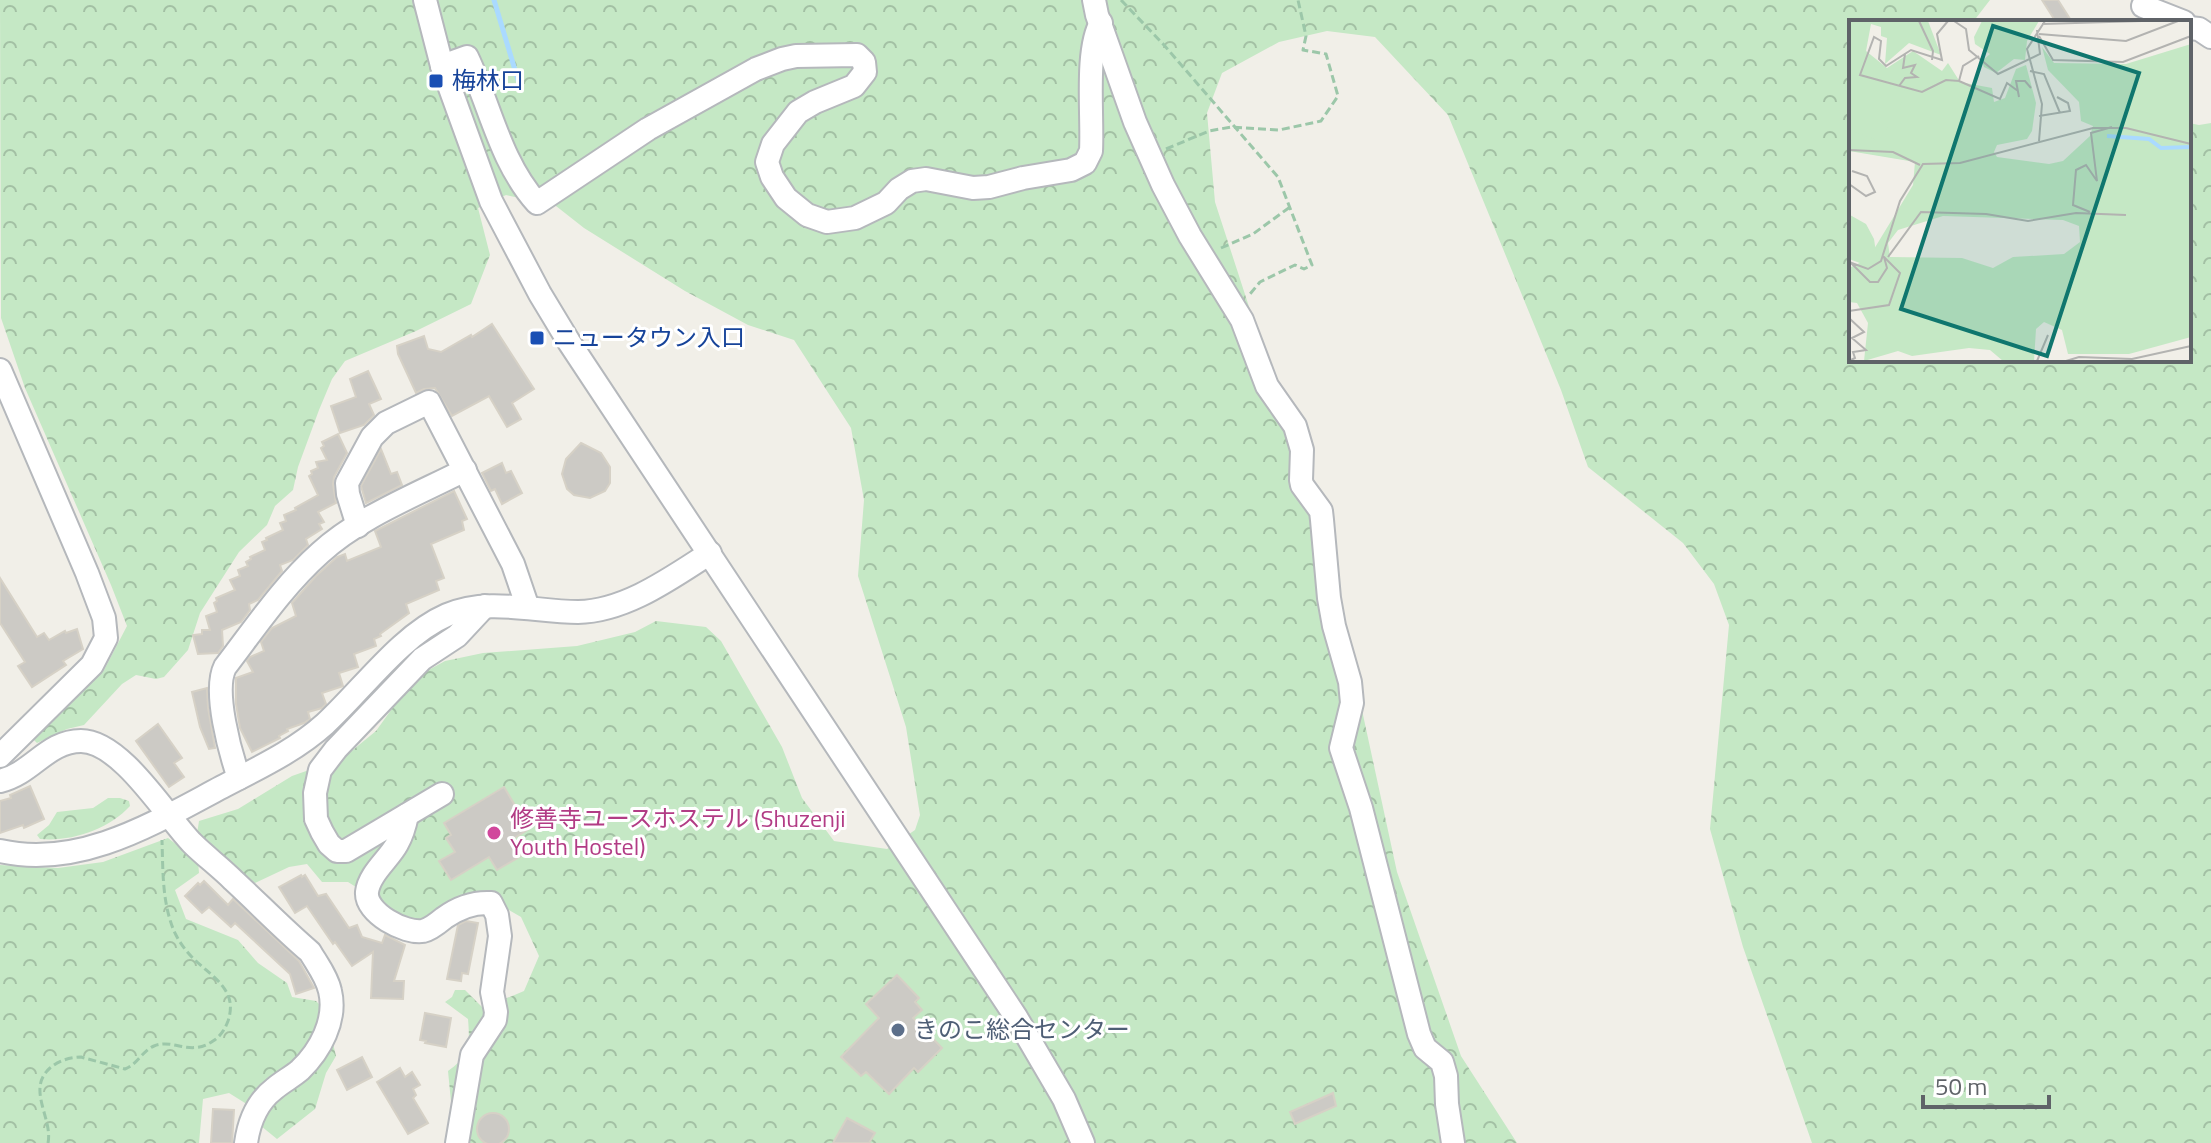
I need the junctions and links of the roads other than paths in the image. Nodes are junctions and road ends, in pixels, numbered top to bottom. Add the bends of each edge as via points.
1 (425, 0) edge
2 (1094, 0) edge
3 (2143, 6) dead end
4 (2175, 20) edge
5 (1101, 23) junction
6 (442, 66) junction
7 (0, 370) edge
8 (465, 470) junction
9 (358, 526) junction
10 (710, 553) junction
11 (485, 606) junction
12 (528, 608) junction
13 (0, 756) edge
14 (239, 778) junction
15 (0, 781) edge
16 (442, 794) dead end
17 (170, 815) junction
18 (407, 815) junction
19 (0, 851) edge
20 (246, 1143) edge
21 (457, 1143) edge
22 (1083, 1143) edge
23 (1453, 1143) edge

1 - 6 street
2 - 5 street
3 - 4 street
5 - 6 street via 1095,33 1091,151 1085,163 989,187 912,181 886,203 855,218 827,222 807,215 786,198 767,162 773,144 798,112 854,86 865,72 857,55 796,56 756,69 648,129 537,203 512,168 467,57
5 - 23 street via 1150,156 1242,320 1267,386 1298,434 1302,485 1321,511 1329,598 1351,693 1343,760 1361,808 1419,1034 1425,1048 1442,1062
6 - 10 street via 491,201 512,243 569,342
7 - 13 street via 87,573 106,638 92,665
8 - 9 street
8 - 9 street via 429,402 408,411 377,431 347,483
8 - 12 street via 513,564
9 - 14 street via 303,570 220,676
10 - 12 street via 625,602 580,612
10 - 22 street via 1016,1017
11 - 12 street
11 - 14 street via 443,617 410,638 307,740
11 - 18 street via 457,636 422,659 320,770 316,819 337,851 346,851
14 - 17 street
15 - 17 street via 25,771 55,746 93,743 120,761
16 - 18 street
17 - 19 street via 88,848 41,855
17 - 20 street via 310,952 330,992 325,1037 298,1072 262,1100
18 - 21 street via 396,847 367,892 376,914 421,931 458,909 491,903 499,923 492,992 495,1020 472,1055

